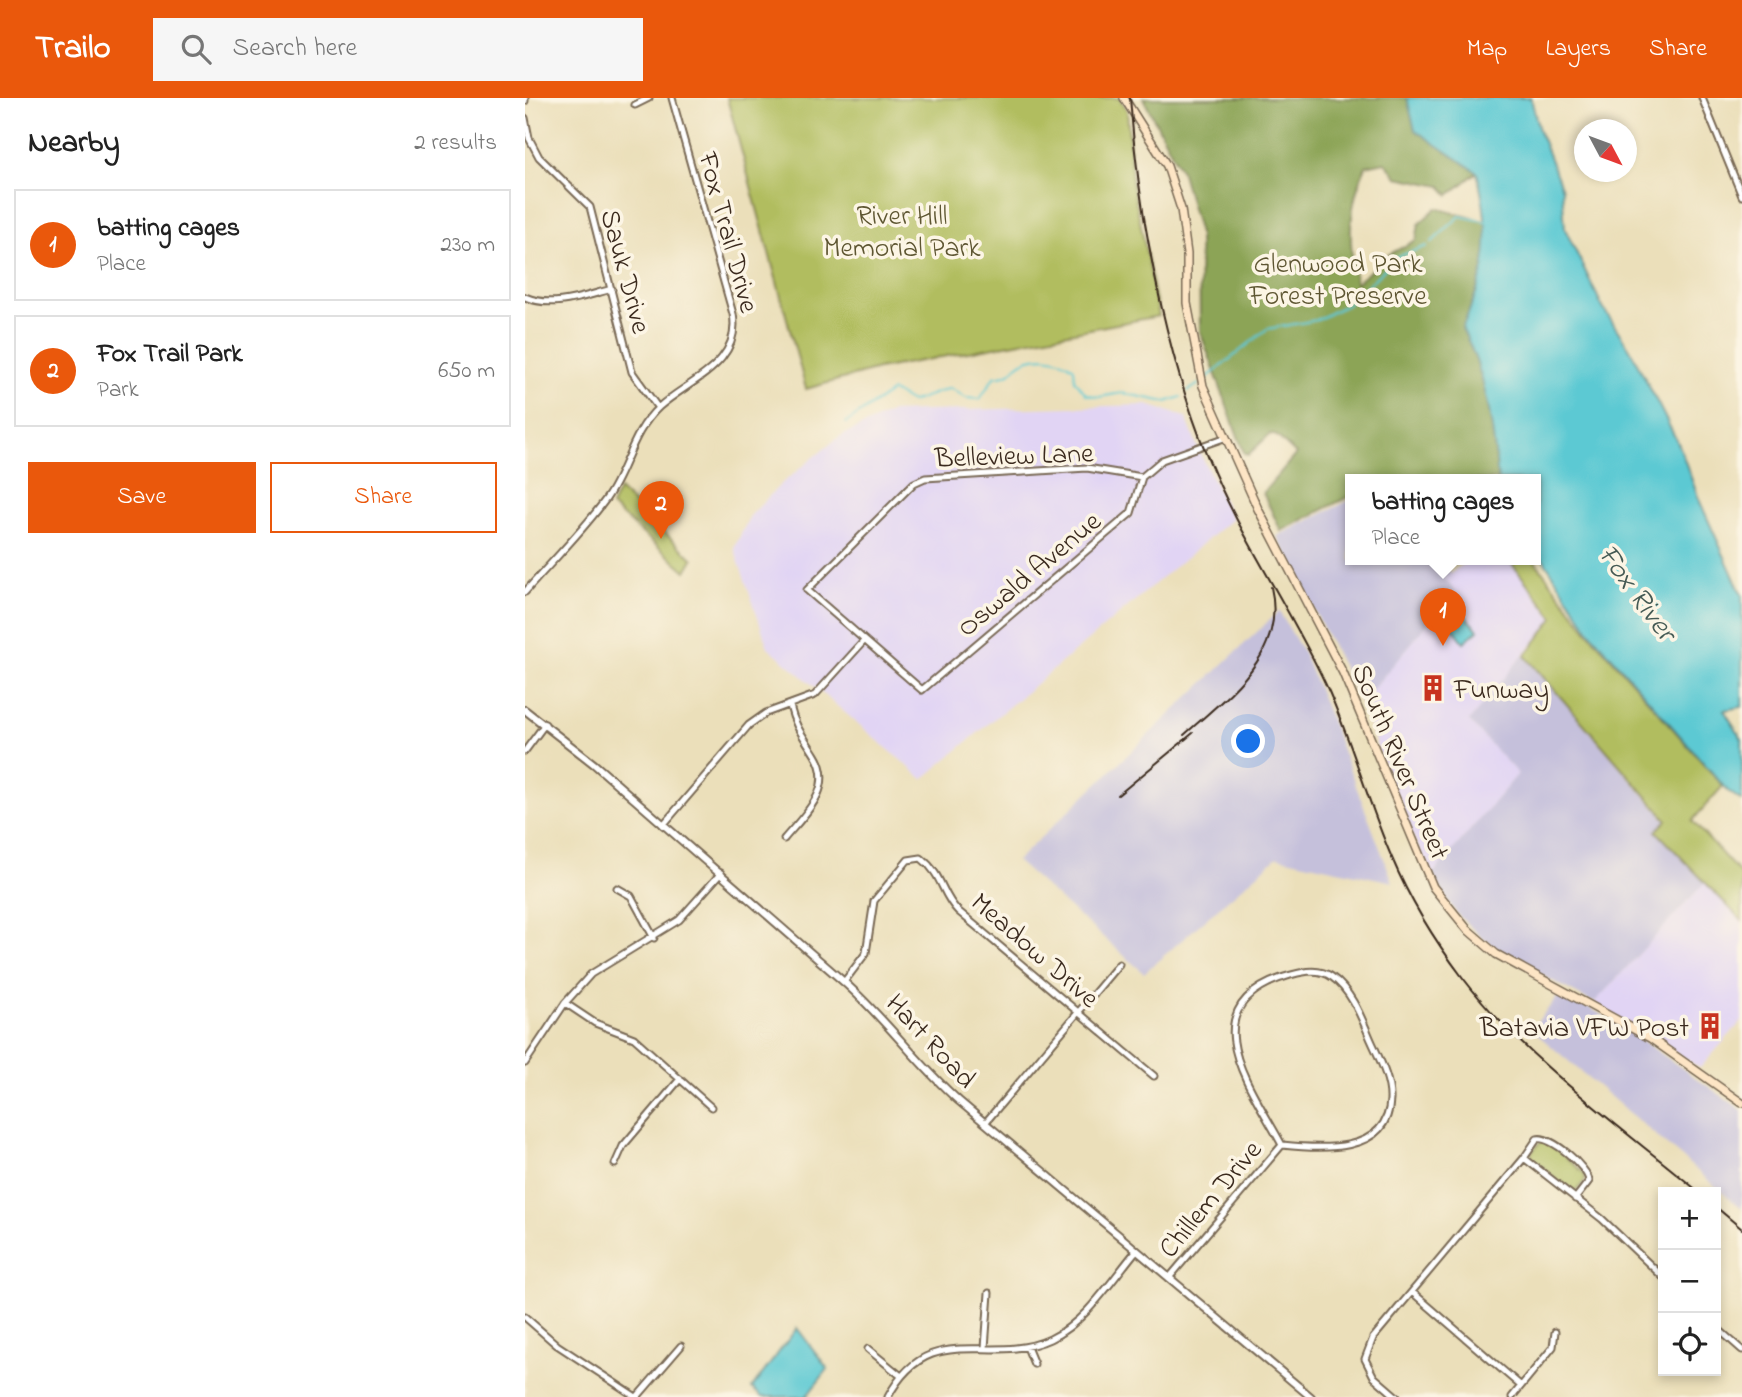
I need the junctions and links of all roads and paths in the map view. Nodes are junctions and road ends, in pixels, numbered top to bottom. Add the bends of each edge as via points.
1 (649, 98) edge
2 (672, 98) edge
3 (1124, 98) edge
4 (1702, 98) edge
5 (635, 105) dead end
6 (525, 118) edge
7 (1742, 196) edge
8 (612, 289) junction
9 (525, 297) edge
10 (658, 408) junction
11 (1224, 438) junction
12 (1142, 477) junction
13 (525, 592) edge
14 (864, 641) junction
15 (790, 706) junction
16 (525, 710) edge
17 (545, 724) junction
18 (525, 751) edge
19 (663, 825) junction
20 (783, 839) dead end
21 (721, 873) junction
22 (617, 888) dead end
23 (653, 938) junction
24 (1119, 964) dead end
25 (844, 982) junction
26 (565, 1003) junction
27 (1077, 1013) junction
28 (525, 1063) edge
29 (1154, 1076) dead end
30 (680, 1079) junction
31 (1742, 1103) edge
32 (711, 1107) dead end
33 (985, 1123) junction
34 (1282, 1145) junction
35 (1524, 1158) junction
36 (615, 1164) dead end
37 (1575, 1199) junction
38 (1136, 1251) junction
39 (1658, 1272) edge
40 (1169, 1278) junction
41 (1412, 1292) junction
42 (989, 1293) dead end
43 (525, 1317) edge
44 (1721, 1331) edge
45 (1555, 1332) dead end
46 (681, 1346) dead end
47 (1027, 1347) junction
48 (985, 1348) junction
49 (868, 1349) dead end
50 (1742, 1350) edge
51 (1034, 1364) dead end
52 (901, 1376) junction
53 (1521, 1386) junction
54 (636, 1397) edge
55 (888, 1397) edge
56 (1311, 1397) edge
57 (1397, 1397) edge
58 (1512, 1397) edge

1 - 5 street
2 - 10 street, Fox Trail Drive via 735,330 719,363
3 - 11 main road, South River Street via 1167,166 1181,209 1191,334 1203,386
4 - 7 street
6 - 8 street, Sauk Drive via 539,157 590,207
8 - 9 street via 555,302
8 - 10 street, Sauk Drive via 632,372
10 - 13 street, Fox Trail Drive via 632,444 605,500
11 - 12 street via 1162,460
11 - 31 main road, South River Street via 1324,631 1424,870 1447,907 1496,954 1650,1038
12 - 14 street, Oswald Avenue via 1131,513 922,690
12 - 14 street, Belleview Lane via 1087,468 925,478 914,483 807,590
14 - 15 street via 820,691
15 - 19 street via 748,725
15 - 20 street via 797,730 820,763 822,778 815,802
16 - 17 street, Hart Road
17 - 18 street
17 - 19 street, Hart Road
19 - 21 street, Hart Road
21 - 23 street via 679,920
21 - 25 street, Hart Road
22 - 23 street via 631,896
23 - 26 street via 606,962
24 - 27 street
25 - 27 street, Meadow Drive via 866,953 874,901 914,858 930,865 958,911
25 - 33 street, Hart Road via 882,1017 937,1081
26 - 28 street
26 - 30 street via 595,1023 633,1038
27 - 29 street, Meadow Drive
27 - 33 street
30 - 32 street
30 - 36 street via 623,1146
33 - 38 street, Hart Road
34 - 34 street, Chillem Drive via 1237,1059 1231,1031 1241,1004 1261,986 1296,974 1322,972 1341,985 1356,1008 1385,1073 1390,1101 1377,1129 1353,1145
34 - 40 street, Chillem Drive
35 - 37 street
35 - 37 street via 1537,1139 1549,1139 1589,1173 1588,1184
35 - 41 street
37 - 39 street
38 - 40 street, Hart Road
38 - 47 street via 1079,1319
40 - 56 street, Hart Road
41 - 53 street
41 - 57 street via 1373,1338 1366,1359 1374,1377
42 - 48 street
43 - 54 street via 557,1345
44 - 50 street
45 - 53 street via 1553,1347
46 - 54 street
47 - 48 street
47 - 51 street
48 - 52 street via 954,1347 926,1357
49 - 52 street
52 - 55 street
53 - 58 street

